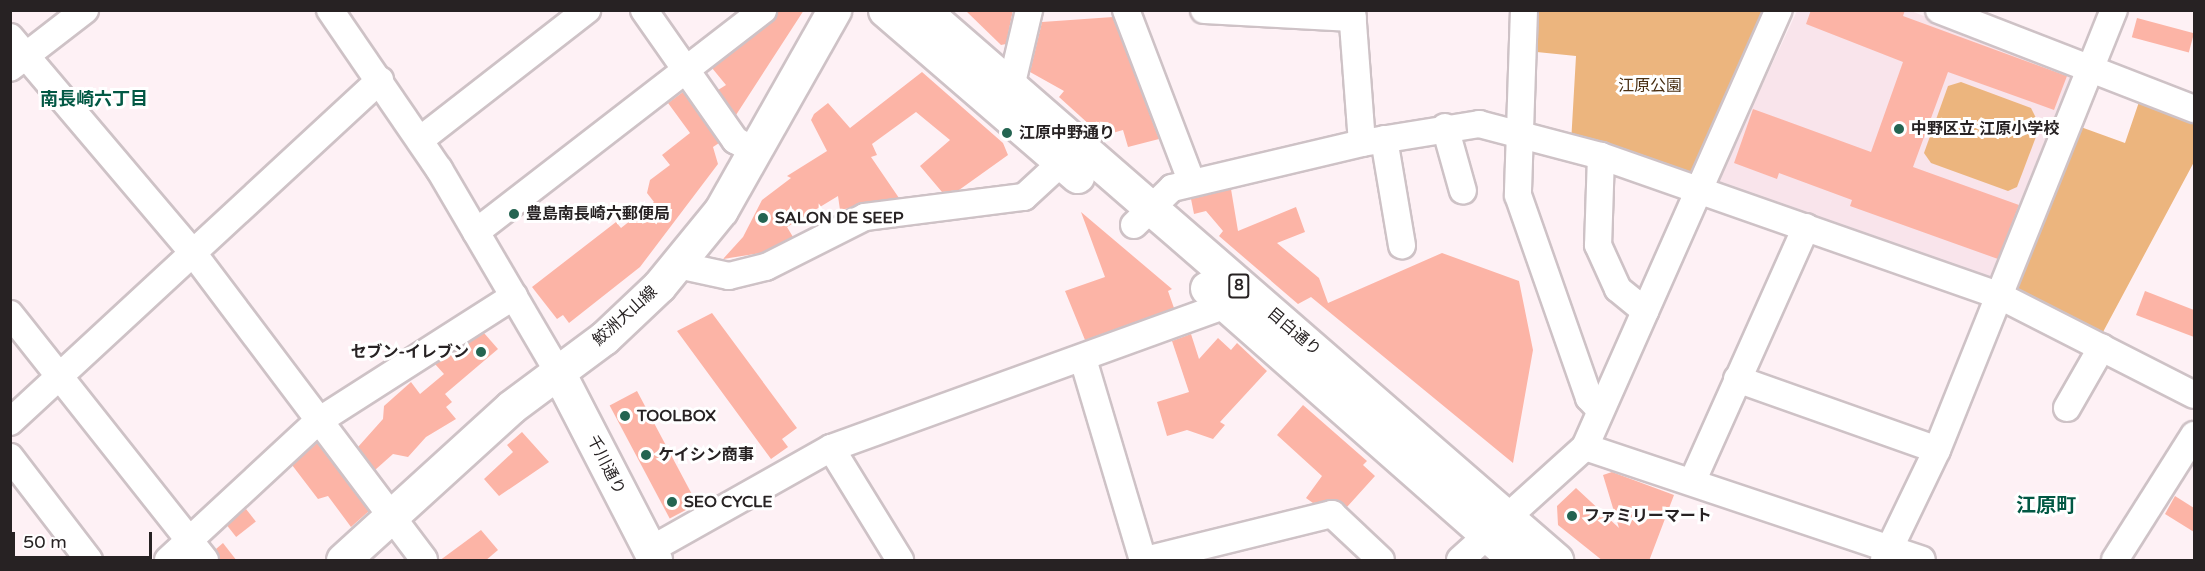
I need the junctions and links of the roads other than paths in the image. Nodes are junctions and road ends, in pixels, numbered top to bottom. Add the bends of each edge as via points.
1 (85, 10) edge
2 (330, 10) edge
3 (587, 10) edge
4 (644, 10) edge
5 (763, 10) edge
6 (834, 10) edge
7 (885, 10) edge
8 (923, 10) edge
9 (1029, 10) edge
10 (1126, 10) edge
11 (1204, 10) edge
12 (1524, 10) edge
13 (1779, 10) edge
14 (1939, 10) edge
15 (2114, 10) edge
16 (1352, 14) edge
17 (16, 53) edge
18 (2088, 68) junction
19 (685, 69) junction
20 (380, 80) junction
21 (1011, 87) junction
22 (2194, 109) edge
23 (1445, 126) junction
24 (1517, 131) junction
25 (420, 140) junction
26 (1373, 141) junction
27 (756, 152) junction
28 (1601, 156) junction
29 (1062, 162) junction
30 (1192, 183) junction
31 (1697, 190) junction
32 (1463, 191) dead end
33 (1142, 216) junction
34 (1806, 227) junction
35 (476, 232) junction
36 (1402, 245) dead end
37 (193, 253) junction
38 (678, 265) junction
39 (1998, 295) junction
40 (514, 296) junction
41 (1227, 305) junction
42 (1645, 311) junction
43 (10, 314) edge
44 (2102, 347) junction
45 (1083, 358) junction
46 (557, 370) junction
47 (59, 377) junction
48 (1737, 378) junction
49 (2194, 395) edge
50 (2067, 408) dead end
51 (1600, 410) junction
52 (10, 422) edge
53 (317, 423) junction
54 (2194, 435) edge
55 (1585, 447) junction
56 (831, 448) junction
57 (1937, 450) junction
58 (10, 457) edge
59 (1693, 480) junction
60 (389, 519) junction
61 (1499, 528) junction
62 (189, 541) junction
63 (652, 555) edge
64 (1887, 555) edge
65 (89, 561) edge
66 (168, 561) edge
67 (205, 561) edge
68 (343, 561) edge
69 (424, 561) edge
70 (900, 561) edge
71 (1144, 561) edge
72 (1381, 561) edge
73 (1460, 561) edge
74 (1516, 561) edge
75 (1556, 561) edge
76 (1922, 561) edge
77 (2115, 561) edge

1 - 17 street
2 - 20 street
3 - 25 street
4 - 19 street
5 - 19 street
6 - 27 main road, 鮫洲大山線
7 - 29 main road, 目白通り / 8
8 - 21 main road, 目白通り / 8
9 - 21 street
10 - 30 street
11 - 16 street
12 - 24 street
13 - 31 street
14 - 18 street
15 - 18 street
16 - 26 street
17 - 37 street
18 - 22 street
18 - 39 street
19 - 27 street via 735,140
19 - 35 street
20 - 25 street
20 - 37 street
21 - 33 main road, 目白通り / 8
23 - 24 street via 1479,124
23 - 26 street
23 - 32 street
24 - 28 street
24 - 51 street via 1518,195 1589,398
25 - 35 street
26 - 30 street
26 - 36 street
27 - 38 main road, 鮫洲大山線
28 - 31 street
28 - 42 street via 1598,245 1618,289
29 - 33 main road, 目白通り / 8
29 - 38 street via 1024,196 865,217 766,267 729,276
30 - 33 street via 1172,188
31 - 34 street
31 - 42 street
33 - 41 main road, 目白通り / 8
33 - 61 main road, 目白通り / 8
34 - 39 street
34 - 48 street
35 - 40 street
37 - 47 street
37 - 53 street
38 - 46 main road, 鮫洲大山線 via 624,321
39 - 44 street
39 - 57 street
40 - 46 street
40 - 53 street
41 - 45 street
41 - 61 main road, 目白通り / 8
42 - 51 street
43 - 47 street
44 - 49 street
44 - 50 street
45 - 56 street
45 - 71 street
46 - 60 main road, 鮫洲大山線
46 - 63 main road, 千川通り
47 - 52 street
47 - 62 street
48 - 57 street
48 - 59 street
51 - 55 street
53 - 60 street
53 - 62 street
54 - 77 street
55 - 59 street
55 - 61 street
56 - 63 street
56 - 70 street
57 - 64 street
58 - 65 street
59 - 64 street
60 - 68 main road, 鮫洲大山線
60 - 69 street
61 - 73 street
61 - 74 main road, 目白通り / 8
61 - 75 main road, 目白通り / 8
62 - 66 street
62 - 67 street
64 - 76 street
71 - 72 street via 1332,514

